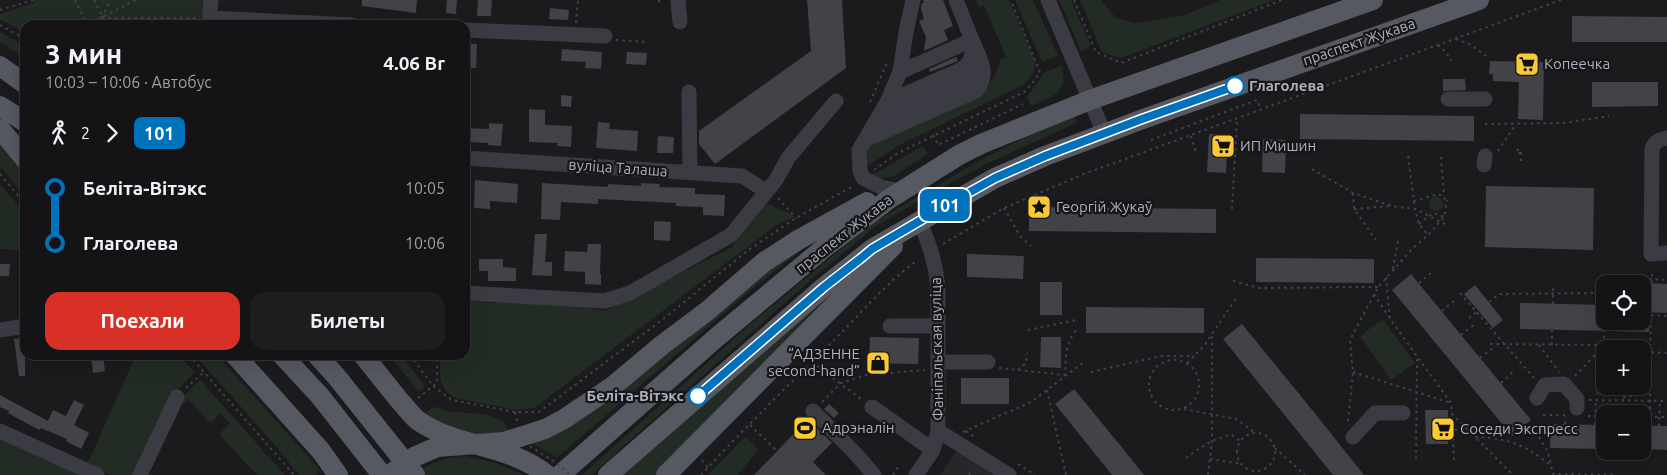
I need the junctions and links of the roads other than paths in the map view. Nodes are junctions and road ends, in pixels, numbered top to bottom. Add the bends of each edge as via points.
1 (211, 0) edge
2 (913, 0) edge
3 (956, 0) edge
4 (1048, 0) edge
5 (1374, 0) edge
6 (1479, 0) edge
7 (678, 1) edge
8 (210, 20) edge
9 (680, 22) dead end
10 (470, 30) edge
11 (605, 36) road end
12 (973, 43) junction
13 (0, 54) edge
14 (981, 62) junction
15 (20, 64) edge
16 (0, 66) edge
17 (900, 72) junction
18 (20, 80) edge
19 (689, 92) dead end
20 (1448, 99) dead end
21 (1485, 99) dead end
22 (1090, 100) junction
23 (836, 101) dead end
24 (887, 102) junction
25 (0, 106) edge
26 (20, 119) edge
27 (876, 123) junction
28 (0, 129) edge
29 (1104, 133) junction
30 (1667, 138) edge
31 (864, 140) junction
32 (20, 152) edge
33 (470, 158) edge
34 (690, 173) junction
35 (766, 191) junction
36 (895, 195) junction
37 (917, 222) junction
38 (1667, 253) edge
39 (470, 293) edge
40 (890, 326) dead end
41 (938, 326) junction
42 (20, 327) edge
43 (0, 330) edge
44 (239, 360) edge
45 (287, 360) edge
46 (322, 360) edge
47 (367, 360) edge
48 (938, 362) junction
49 (988, 362) road end
50 (1537, 391) road end
51 (177, 397) dead end
52 (1580, 404) road end
53 (872, 407) road end
54 (813, 411) road end
55 (1403, 412) dead end
56 (0, 431) edge
57 (1351, 431) road end
58 (944, 435) junction
59 (478, 445) junction
60 (933, 450) junction
61 (97, 475) edge
62 (140, 475) edge
63 (338, 475) edge
64 (382, 475) edge
65 (389, 475) edge
66 (415, 475) edge
67 (547, 475) edge
68 (560, 475) edge
69 (608, 475) edge
70 (666, 475) edge
71 (874, 475) edge
72 (916, 475) edge
73 (1009, 475) edge

1 - 8 street
2 - 17 street
3 - 12 street
4 - 22 street
5 - 22 main road, праспект Жукава
6 - 29 main road, праспект Жукава
7 - 9 street
10 - 11 street
12 - 14 street
12 - 17 street
12 - 24 street via 970,61 964,68
13 - 15 main road
14 - 27 street via 968,79
14 - 31 street via 984,76 976,91
16 - 18 main road
17 - 24 street
19 - 34 street
20 - 21 street
22 - 29 street
22 - 36 main road, праспект Жукава via 981,144
23 - 35 street via 788,158
24 - 27 street
25 - 26 main road
27 - 31 street
28 - 32 main road
29 - 37 main road, праспект Жукава via 995,178
30 - 38 street via 1658,140 1652,149 1651,254
31 - 36 street via 859,150 863,178
33 - 34 street, вуліца Талаша
34 - 35 street, вуліца Талаша via 742,176
35 - 39 street via 731,235 630,293 605,301
36 - 59 main road via 868,201 764,262 613,386 564,420 522,437
36 - 68 main road, праспект Жукава via 824,248 717,337
37 - 41 street, Фаніпальская вуліца via 932,250 937,278
37 - 69 main road, праспект Жукава via 872,249 824,287
37 - 70 main road
40 - 41 street
41 - 48 street, Фаніпальская вуліца
42 - 43 street
44 - 63 main road via 322,451
45 - 64 main road, bridge via 320,396
46 - 66 main road, bridge
47 - 59 main road via 417,420 447,435
48 - 49 street
48 - 58 street, Фаніпальская вуліца
50 - 52 street via 1546,385 1564,384
51 - 62 street
53 - 60 street
54 - 71 street
55 - 57 street via 1375,413
56 - 61 street
58 - 60 street, Фаніпальская вуліца
58 - 73 street
59 - 65 main road via 438,447 414,457
59 - 67 main road via 527,454
60 - 72 street, Фаніпальская вуліца

